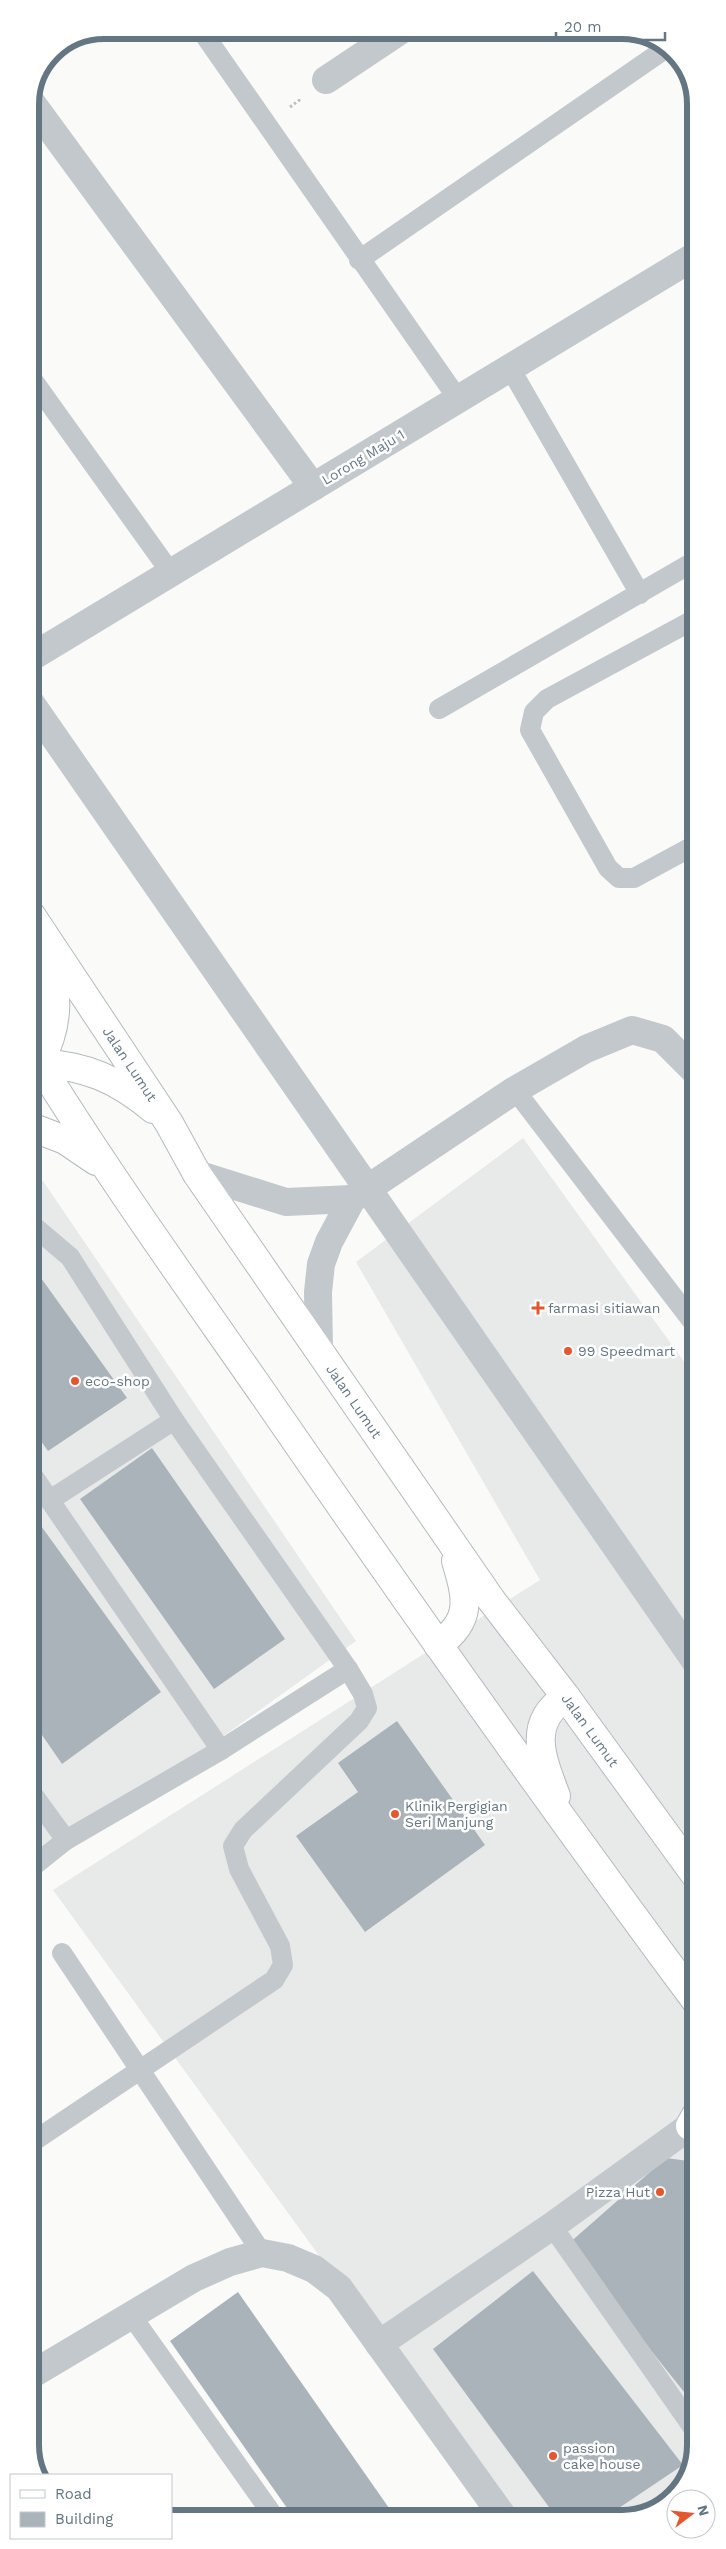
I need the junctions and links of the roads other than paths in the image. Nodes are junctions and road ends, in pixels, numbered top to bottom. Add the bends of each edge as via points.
1 (207, 39) edge
2 (388, 39) edge
3 (661, 52) edge
4 (326, 80) road end
5 (39, 113) edge
6 (359, 260) junction
7 (687, 261) edge
8 (510, 368) junction
9 (39, 389) edge
10 (458, 399) junction
11 (313, 487) junction
12 (687, 567) edge
13 (171, 572) junction
14 (640, 594) junction
15 (687, 623) edge
16 (39, 653) edge
17 (439, 709) dead end
18 (39, 715) edge
19 (687, 849) edge
20 (39, 927) edge
21 (39, 935) edge
22 (39, 1052) edge
23 (39, 1058) edge
24 (39, 1063) edge
25 (687, 1063) edge
26 (515, 1090) junction
27 (169, 1123) junction
28 (39, 1130) edge
29 (108, 1169) junction
30 (198, 1174) junction
31 (360, 1194) junction
32 (39, 1231) edge
33 (687, 1315) edge
34 (319, 1349) junction
35 (174, 1420) junction
36 (39, 1484) edge
37 (50, 1500) junction
38 (426, 1508) junction
39 (438, 1645) junction
40 (687, 1648) edge
41 (348, 1669) junction
42 (566, 1697) junction
43 (221, 1750) junction
44 (39, 1803) edge
45 (568, 1828) junction
46 (66, 1840) junction
47 (39, 1862) edge
48 (687, 1864) edge
49 (62, 1953) dead end
50 (687, 1989) edge
51 (140, 2070) junction
52 (687, 2130) edge
53 (39, 2138) edge
54 (552, 2226) junction
55 (262, 2254) junction
56 (131, 2315) junction
57 (379, 2344) junction
58 (39, 2370) edge
59 (687, 2419) edge
60 (269, 2510) edge
61 (498, 2510) edge

1 - 6 lane
2 - 4 street
3 - 6 lane
5 - 11 street
6 - 10 lane
7 - 8 street, Lorong Maju 1
8 - 10 street, Lorong Maju 1
8 - 14 lane
9 - 13 lane
10 - 11 street, Lorong Maju 1
11 - 13 street, Lorong Maju 1
12 - 14 lane
13 - 16 street, Lorong Maju 1
14 - 17 lane
15 - 19 lane via 547,699 534,712 530,730 608,868 619,878 634,878
18 - 31 street
20 - 27 main road, Jalan Lumut
21 - 22 main road via 56,999 52,1034
23 - 27 main road via 87,1070 137,1096
24 - 29 main road
25 - 26 street via 663,1039 632,1030 586,1049
26 - 31 street
26 - 33 lane
27 - 30 main road, Jalan Lumut
28 - 29 main road via 65,1140
29 - 39 main road
30 - 31 street via 286,1202
30 - 34 main road, Jalan Lumut
31 - 34 street via 329,1242 321,1264
31 - 40 street
32 - 35 lane via 70,1257
34 - 38 main road, Jalan Lumut
35 - 37 lane
35 - 41 lane
36 - 37 lane
37 - 43 lane
38 - 39 main road via 453,1548 464,1589 464,1611 454,1634
38 - 42 main road, Jalan Lumut
39 - 45 main road
41 - 43 lane
41 - 51 lane via 363,1694 367,1708 359,1721 243,1830 233,1846 239,1869 280,1946 283,1965 274,1980
42 - 45 main road via 555,1704 542,1725 541,1754
42 - 48 main road, Jalan Lumut
43 - 46 lane
44 - 46 lane
45 - 50 main road
46 - 47 lane
49 - 51 lane
51 - 53 lane
51 - 55 lane
52 - 54 street
54 - 57 street
54 - 59 lane
55 - 56 street via 230,2262 194,2278
55 - 57 street via 288,2258 314,2269 339,2288
56 - 58 street
56 - 60 lane
57 - 61 street

